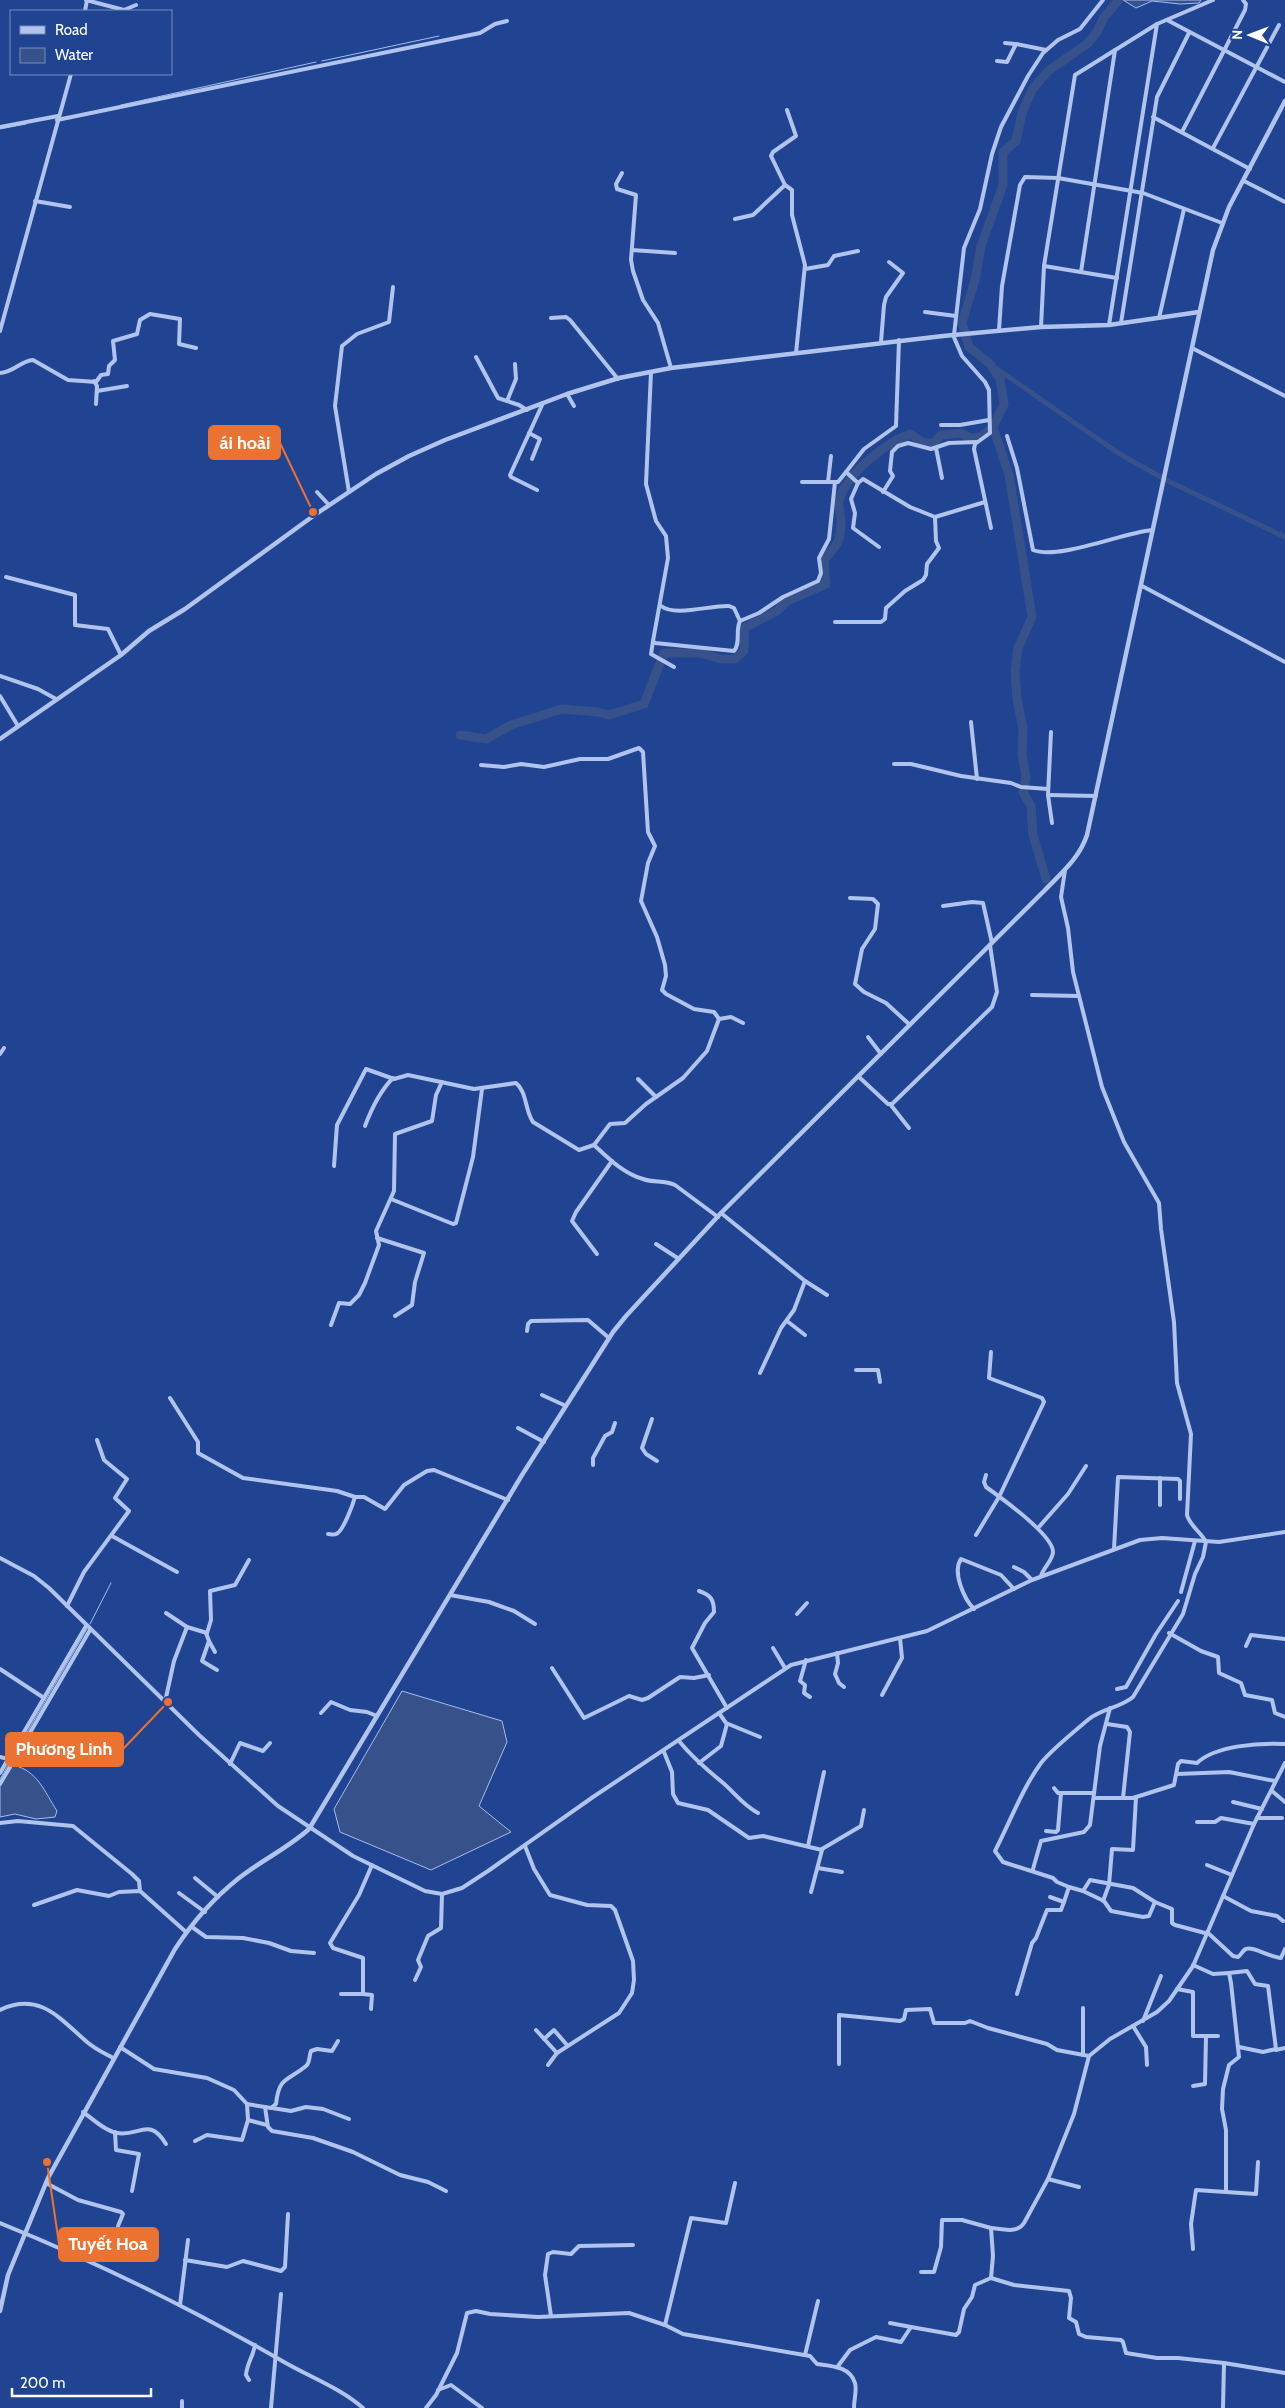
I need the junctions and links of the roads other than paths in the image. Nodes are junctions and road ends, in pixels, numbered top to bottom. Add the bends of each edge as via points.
1 (87, 0) edge
2 (1104, 0) edge
3 (1213, 0) edge
4 (1243, 0) edge
5 (136, 5) dead end
6 (1167, 20) junction
7 (507, 21) dead end
8 (1157, 24) junction
9 (1279, 25) dead end
10 (1189, 33) junction
11 (1004, 43) dead end
12 (1015, 44) junction
13 (1046, 50) junction
14 (1115, 50) junction
15 (1223, 50) junction
16 (997, 61) dead end
17 (1256, 67) junction
18 (71, 75) edge
19 (1285, 82) edge
20 (1285, 101) edge
21 (787, 110) dead end
22 (1154, 116) junction
23 (57, 118) junction
24 (0, 127) edge
25 (1182, 132) junction
26 (1213, 148) junction
27 (1250, 169) junction
28 (622, 174) dead end
29 (1058, 178) junction
30 (1244, 181) junction
31 (786, 185) junction
32 (1095, 185) junction
33 (1131, 191) junction
34 (1143, 194) junction
35 (35, 201) junction
36 (1285, 202) edge
37 (70, 206) dead end
38 (1184, 209) junction
39 (735, 219) dead end
40 (1222, 223) junction
41 (632, 250) junction
42 (858, 251) dead end
43 (675, 253) dead end
44 (889, 262) dead end
45 (1044, 266) junction
46 (805, 269) junction
47 (1081, 272) junction
48 (1117, 278) junction
49 (393, 287) dead end
50 (925, 312) dead end
51 (1199, 312) junction
52 (956, 316) junction
53 (551, 318) dead end
54 (1159, 318) junction
55 (1109, 324) junction
56 (1121, 324) junction
57 (1041, 327) junction
58 (999, 330) junction
59 (0, 331) edge
60 (955, 334) junction
61 (899, 340) junction
62 (881, 342) junction
63 (196, 348) dead end
64 (1192, 348) junction
65 (796, 353) junction
66 (476, 357) dead end
67 (515, 364) dead end
68 (671, 368) junction
69 (651, 372) junction
70 (0, 373) edge
71 (618, 379) junction
72 (94, 382) junction
73 (127, 386) dead end
74 (96, 391) junction
75 (567, 394) junction
76 (1285, 396) edge
77 (507, 401) junction
78 (543, 403) junction
79 (96, 404) dead end
80 (574, 406) dead end
81 (527, 410) junction
82 (989, 423) junction
83 (941, 425) dead end
84 (529, 433) junction
85 (1007, 436) dead end
86 (977, 442) junction
87 (936, 448) junction
88 (832, 456) dead end
89 (532, 459) dead end
90 (847, 473) junction
91 (942, 478) dead end
92 (856, 481) junction
93 (802, 482) dead end
94 (828, 482) junction
95 (835, 482) junction
96 (537, 490) dead end
97 (317, 492) dead end
98 (349, 492) junction
99 (884, 492) junction
100 (985, 502) junction
101 (328, 506) junction
102 (935, 517) junction
103 (990, 528) dead end
104 (1152, 530) junction
105 (879, 547) dead end
106 (6, 576) dead end
107 (1142, 586) junction
108 (661, 606) junction
109 (740, 621) junction
110 (835, 622) dead end
111 (653, 641) junction
112 (121, 655) junction
113 (1285, 662) edge
114 (674, 667) dead end
115 (0, 676) edge
116 (0, 696) edge
117 (56, 699) junction
118 (971, 722) dead end
119 (18, 726) junction
120 (1051, 732) dead end
121 (0, 739) edge
122 (894, 764) dead end
123 (481, 766) dead end
124 (977, 779) junction
125 (1048, 789) junction
126 (1048, 795) junction
127 (1096, 796) junction
128 (1052, 823) dead end
129 (1065, 870) junction
130 (850, 898) dead end
131 (943, 906) dead end
132 (991, 944) junction
133 (1032, 995) dead end
134 (1078, 996) junction
135 (719, 1019) junction
136 (743, 1023) dead end
137 (910, 1025) junction
138 (868, 1037) dead end
139 (4, 1048) dead end
140 (0, 1054) edge
141 (881, 1054) junction
142 (858, 1077) junction
143 (393, 1078) junction
144 (638, 1079) dead end
145 (442, 1082) junction
146 (482, 1089) junction
147 (656, 1097) junction
148 (890, 1104) junction
149 (365, 1126) dead end
150 (909, 1128) dead end
151 (594, 1145) junction
152 (612, 1161) junction
153 (334, 1166) dead end
154 (391, 1199) junction
155 (719, 1215) junction
156 (377, 1238) junction
157 (656, 1244) dead end
158 (597, 1254) dead end
159 (679, 1259) junction
160 (805, 1281) junction
161 (827, 1295) dead end
162 (395, 1316) dead end
163 (787, 1321) junction
164 (331, 1325) dead end
165 (528, 1331) dead end
166 (805, 1335) dead end
167 (609, 1338) junction
168 (991, 1352) dead end
169 (856, 1370) dead end
170 (760, 1373) dead end
171 (880, 1382) dead end
172 (542, 1395) dead end
173 (170, 1398) dead end
174 (566, 1406) junction
175 (652, 1419) dead end
176 (615, 1423) dead end
177 (518, 1428) dead end
178 (97, 1440) dead end
179 (544, 1442) junction
180 (657, 1461) dead end
181 (593, 1465) dead end
182 (1086, 1466) dead end
183 (986, 1475) dead end
184 (1160, 1478) junction
185 (999, 1496) junction
186 (356, 1497) junction
187 (1180, 1499) dead end
188 (508, 1500) junction
189 (1160, 1505) dead end
190 (1038, 1528) junction
191 (1285, 1532) edge
192 (328, 1534) dead end
193 (976, 1535) dead end
194 (112, 1536) junction
195 (1196, 1541) junction
196 (1205, 1542) junction
197 (1114, 1549) junction
198 (0, 1558) edge
199 (249, 1560) dead end
200 (1014, 1567) dead end
201 (177, 1572) dead end
202 (1041, 1577) junction
203 (1032, 1580) junction
204 (1014, 1589) junction
205 (699, 1591) dead end
206 (1181, 1592) dead end
207 (450, 1595) junction
208 (1178, 1601) dead end
209 (806, 1603) dead end
210 (67, 1606) junction
211 (974, 1609) junction
212 (166, 1613) dead end
213 (797, 1614) dead end
214 (535, 1624) dead end
215 (86, 1626) junction
216 (187, 1627) junction
217 (90, 1630) junction
218 (206, 1633) junction
219 (1169, 1633) junction
220 (900, 1638) junction
221 (1285, 1639) edge
222 (209, 1641) junction
223 (1246, 1646) dead end
224 (773, 1648) dead end
225 (215, 1652) dead end
226 (838, 1653) junction
227 (806, 1660) junction
228 (552, 1668) dead end
229 (785, 1668) junction
230 (0, 1669) edge
231 (217, 1670) dead end
232 (708, 1675) junction
233 (844, 1687) dead end
234 (1116, 1689) dead end
235 (882, 1694) dead end
236 (810, 1697) dead end
237 (44, 1698) junction
238 (165, 1702) junction
239 (727, 1708) junction
240 (1110, 1708) junction
241 (321, 1713) dead end
242 (719, 1713) junction
243 (377, 1716) junction
244 (1285, 1717) edge
245 (727, 1724) junction
246 (1107, 1724) junction
247 (760, 1737) dead end
248 (679, 1741) junction
249 (270, 1743) dead end
250 (1285, 1744) edge
251 (664, 1752) junction
252 (0, 1757) edge
253 (8, 1759) junction
254 (699, 1763) junction
255 (1285, 1763) edge
256 (230, 1764) junction
257 (824, 1772) dead end
258 (0, 1773) edge
259 (1177, 1774) junction
260 (1285, 1774) edge
261 (1279, 1775) junction
262 (1275, 1781) junction
263 (0, 1784) edge
264 (1054, 1788) dead end
265 (1272, 1791) junction
266 (1061, 1793) junction
267 (1094, 1795) junction
268 (1136, 1797) junction
269 (1123, 1798) junction
270 (1233, 1802) dead end
271 (1285, 1802) edge
272 (864, 1810) dead end
273 (1262, 1810) junction
274 (758, 1813) dead end
275 (1257, 1818) junction
276 (1282, 1818) dead end
277 (1197, 1822) dead end
278 (0, 1823) edge
279 (1254, 1824) junction
280 (309, 1828) junction
281 (1046, 1831) dead end
282 (525, 1846) junction
283 (808, 1846) junction
284 (822, 1849) junction
285 (372, 1865) junction
286 (1207, 1865) dead end
287 (818, 1868) junction
288 (1033, 1869) dead end
289 (842, 1872) dead end
290 (1232, 1875) junction
291 (195, 1878) dead end
292 (1108, 1885) junction
293 (1069, 1887) junction
294 (140, 1891) junction
295 (1083, 1891) junction
296 (811, 1892) dead end
297 (179, 1893) dead end
298 (442, 1894) junction
299 (1223, 1896) junction
300 (218, 1897) junction
301 (1050, 1897) dead end
302 (1104, 1900) junction
303 (1064, 1902) junction
304 (1155, 1902) junction
305 (34, 1905) dead end
306 (205, 1912) junction
307 (1283, 1921) dead end
308 (192, 1927) junction
309 (186, 1932) junction
310 (1206, 1932) junction
311 (1285, 1949) edge
312 (314, 1953) dead end
313 (1193, 1965) junction
314 (1229, 1973) junction
315 (1161, 1976) dead end
316 (415, 1980) dead end
317 (1177, 1988) junction
318 (341, 1994) dead end
319 (363, 1994) junction
320 (1018, 1994) dead end
321 (371, 2008) dead end
322 (1083, 2008) dead end
323 (0, 2010) edge
324 (1143, 2022) junction
325 (1133, 2026) junction
326 (536, 2030) dead end
327 (1206, 2036) junction
328 (1218, 2036) dead end
329 (544, 2039) junction
330 (338, 2041) dead end
331 (567, 2045) junction
332 (120, 2047) junction
333 (1239, 2047) junction
334 (1285, 2048) edge
335 (1276, 2050) junction
336 (557, 2053) junction
337 (1083, 2055) junction
338 (1089, 2056) junction
339 (113, 2058) junction
340 (839, 2064) dead end
341 (548, 2065) dead end
342 (1147, 2065) dead end
343 (1193, 2086) dead end
344 (247, 2104) junction
345 (265, 2107) junction
346 (271, 2108) junction
347 (83, 2112) junction
348 (350, 2119) dead end
349 (248, 2120) junction
350 (267, 2125) junction
351 (115, 2132) junction
352 (195, 2141) dead end
353 (166, 2144) dead end
354 (1258, 2162) dead end
355 (1048, 2179) junction
356 (735, 2182) dead end
357 (46, 2183) junction
358 (1080, 2187) dead end
359 (1226, 2190) junction
360 (132, 2191) dead end
361 (446, 2191) dead end
362 (288, 2214) dead end
363 (0, 2223) edge
364 (118, 2226) dead end
365 (991, 2228) junction
366 (25, 2233) junction
367 (188, 2240) dead end
368 (633, 2245) dead end
369 (1193, 2249) dead end
370 (185, 2260) junction
371 (921, 2272) dead end
372 (991, 2278) junction
373 (281, 2294) dead end
374 (818, 2301) dead end
375 (180, 2305) junction
376 (0, 2311) edge
377 (551, 2316) junction
378 (890, 2323) dead end
379 (665, 2325) junction
380 (911, 2326) junction
381 (255, 2345) junction
382 (805, 2355) junction
383 (276, 2357) junction
384 (1224, 2362) junction
385 (838, 2366) junction
386 (1285, 2373) edge
387 (250, 2380) dead end
388 (438, 2390) junction
389 (182, 2401) dead end
390 (182, 2408) edge
391 (271, 2408) edge
392 (363, 2408) edge
393 (426, 2408) edge
394 (482, 2408) edge
395 (854, 2408) edge
396 (1223, 2408) edge

1 - 5 street via 124,10
2 - 13 street via 1080,29
3 - 6 street
4 - 15 street via 1246,6
6 - 8 street
6 - 10 street
7 - 23 street via 480,33
8 - 14 street
8 - 33 street
9 - 17 street
10 - 15 street
10 - 22 street via 1159,93
11 - 12 street
12 - 13 street
12 - 16 street via 1007,62
13 - 52 street via 1019,93 995,144 982,200 964,248
14 - 29 street via 1075,75
14 - 32 street
15 - 17 street
15 - 25 street
17 - 19 street
17 - 26 street
18 - 23 street
20 - 27 street
21 - 31 street via 796,136 771,155
22 - 25 street
22 - 34 street
23 - 24 street
23 - 35 street
25 - 26 street
26 - 27 street
27 - 30 street
28 - 41 street via 616,184 617,190 636,195
29 - 32 street
29 - 45 street
29 - 58 street via 1027,176 1021,182 1003,278
30 - 36 street
30 - 40 street
31 - 39 street via 753,215
31 - 46 street via 792,190 792,215
32 - 33 street
32 - 47 street
33 - 34 street
33 - 48 street
34 - 38 street
34 - 56 street
35 - 37 street
35 - 59 street
38 - 40 street
38 - 54 street
40 - 51 street
41 - 43 street
41 - 68 street via 637,284 648,310 658,323
42 - 46 street via 834,256 828,265
44 - 62 street via 903,274 886,297
45 - 47 street
45 - 57 street
46 - 65 street
47 - 48 street
48 - 55 street
49 - 98 street via 389,322 357,334 342,346 335,406
50 - 52 street
51 - 54 street
51 - 64 street
52 - 60 street
53 - 71 street via 566,317 570,320
54 - 56 street
55 - 56 street
55 - 57 street
57 - 58 street
58 - 60 street
60 - 61 street
60 - 82 street via 962,356 987,386 991,405
61 - 62 street
61 - 90 street via 896,426 864,449
62 - 65 street
63 - 72 street via 179,344 180,319 150,314 140,320 137,334 113,341 114,360 108,374 101,375
64 - 76 street
64 - 104 street
65 - 68 street
66 - 77 street via 496,397
67 - 77 street via 516,379
68 - 69 street
69 - 71 street
69 - 108 street via 646,484 654,516 666,536 668,548
70 - 72 street via 7,373 33,360 65,379
71 - 75 street
72 - 74 street
73 - 74 street
74 - 79 street
75 - 78 street
75 - 80 street
77 - 81 street
78 - 81 street
78 - 84 street
81 - 98 street via 409,456
82 - 83 street
82 - 86 street via 990,435
84 - 89 street via 540,439
84 - 96 street via 510,475
85 - 104 street via 1017,468 1033,550 1062,551
86 - 87 street via 949,443
86 - 100 street via 974,448
87 - 91 street
87 - 99 street via 927,449 908,443 895,447 890,471 893,476
88 - 94 street
90 - 92 street
90 - 95 street
92 - 99 street via 862,479
92 - 105 street via 851,499 855,513 853,528
93 - 94 street
94 - 95 street
95 - 109 street via 829,539 818,563 820,578
97 - 101 street
98 - 101 street
99 - 102 street
100 - 102 street
100 - 103 street
101 - 112 street via 185,609 149,631
102 - 110 street via 939,548 927,564 923,580 886,608 881,622
104 - 107 street
106 - 112 street via 75,595 75,625 108,629
107 - 113 street
107 - 127 street
108 - 109 street via 678,610 729,606 734,608
108 - 111 street
109 - 111 street via 737,649 732,652 690,645 662,645
111 - 114 street via 651,653
112 - 117 street
115 - 117 street
116 - 119 street
117 - 119 street
118 - 124 street
119 - 121 street
120 - 125 street
122 - 124 street via 911,764
123 - 135 street via 521,764 544,767 580,758 608,759 641,748 648,832 655,846 648,864 641,903 657,937 665,965 662,990 694,1009 714,1012
124 - 125 street
125 - 126 street
126 - 127 street
126 - 128 street
127 - 129 street via 1084,843
129 - 132 street
129 - 134 street via 1061,897
130 - 137 street via 873,899 878,904 875,929 862,949 854,984 886,1003
131 - 132 street via 983,903
132 - 137 street
132 - 148 street via 997,992 992,1007
133 - 134 street
134 - 196 street via 1112,1113 1124,1142 1159,1203 1174,1322 1177,1383 1191,1434 1187,1516
135 - 136 street via 731,1016
135 - 147 street via 707,1051 683,1078
137 - 141 street
138 - 141 street
139 - 140 street
141 - 142 street
142 - 148 street
142 - 155 street
143 - 145 street via 408,1075
143 - 149 street via 385,1086
143 - 153 street via 370,1069 363,1072 337,1125
144 - 147 street
145 - 146 street
145 - 154 street via 436,1095 432,1121 396,1134 396,1181
146 - 151 street via 516,1084 521,1089 533,1122 579,1150
146 - 154 street via 473,1157 456,1223
147 - 151 street via 625,1123 610,1124
148 - 150 street
151 - 152 street
152 - 155 street via 642,1179 675,1185
152 - 158 street via 572,1222
154 - 156 street via 376,1231
155 - 159 street
155 - 160 street
156 - 162 street via 424,1253 412,1305
156 - 164 street via 379,1245 362,1289 350,1304 341,1302 337,1306
157 - 159 street
159 - 167 street
160 - 161 street
160 - 163 street
163 - 166 street
163 - 170 street
165 - 167 street via 531,1321 586,1320
167 - 174 street
168 - 185 street via 989,1378 1042,1398 1044,1402
169 - 171 street via 878,1370
172 - 174 street
173 - 186 street via 198,1442 198,1452 233,1474
174 - 179 street
175 - 180 street via 642,1448
176 - 181 street via 596,1452
177 - 179 street
178 - 194 street via 104,1460 127,1479 115,1498 129,1512
179 - 188 street
182 - 190 street via 1068,1494
183 - 185 street via 984,1485
184 - 187 street via 1180,1480
184 - 189 street
184 - 197 street via 1117,1478
185 - 190 street
185 - 193 street
186 - 188 street via 364,1497 387,1508 404,1485 434,1470
186 - 192 street via 340,1531
188 - 207 street
190 - 202 street via 1053,1552
191 - 196 street
194 - 201 street
194 - 210 street via 84,1572
195 - 196 street
195 - 197 street via 1148,1539
195 - 206 street
196 - 219 street via 1183,1614
197 - 202 street
198 - 210 street via 34,1576
199 - 218 street via 235,1585 210,1591 210,1628
200 - 203 street
202 - 203 street
203 - 204 street
204 - 211 street
204 - 211 street via 1001,1575 961,1558 960,1580
205 - 232 street via 711,1597 714,1606 714,1616 704,1623 692,1645
207 - 214 street via 489,1602 514,1611
207 - 243 street
208 - 234 street via 1126,1687
209 - 213 street
210 - 215 street
211 - 220 street via 942,1626
212 - 216 street
215 - 217 street
215 - 237 street
216 - 218 street
216 - 238 street via 174,1661
217 - 238 street
217 - 263 street
218 - 222 street
219 - 240 street via 1133,1697
219 - 244 street via 1218,1657 1219,1673 1241,1683 1245,1695 1272,1700 1275,1713
220 - 226 street
220 - 235 street via 902,1658
221 - 223 street via 1251,1635
222 - 225 street
222 - 231 street via 202,1661
224 - 229 street
226 - 227 street
226 - 233 street via 835,1674
227 - 229 street
227 - 236 street via 800,1681 805,1685 804,1693
228 - 232 street via 584,1718 629,1696 642,1700 648,1698 680,1677
229 - 239 street
230 - 237 street
232 - 239 street
237 - 253 street
238 - 256 street
239 - 242 street
240 - 246 street
240 - 293 street via 1090,1718 1042,1762 995,1851 1003,1862
241 - 243 street via 331,1702
242 - 245 street
242 - 248 street
243 - 280 street
245 - 247 street
245 - 254 street via 721,1746
246 - 267 street via 1100,1746
246 - 269 street via 1127,1727 1130,1732
248 - 251 street
248 - 254 street
249 - 256 street via 263,1751 240,1743
250 - 259 street via 1235,1747 1197,1763 1181,1762
251 - 282 street
251 - 283 street via 678,1803 708,1810 749,1838 764,1836
252 - 253 street
253 - 258 street
254 - 274 street via 743,1804
255 - 261 street
256 - 280 street
257 - 283 street
259 - 262 street via 1229,1772
259 - 268 street via 1174,1785
260 - 261 street
261 - 262 street
262 - 265 street
264 - 266 street
265 - 271 street
265 - 273 street
266 - 267 street
266 - 281 street via 1058,1830
267 - 269 street
267 - 288 street via 1088,1829 1041,1841
268 - 269 street
268 - 292 street via 1133,1850 1112,1849
270 - 273 street
272 - 284 street via 861,1826
273 - 275 street
275 - 276 street
275 - 279 street
277 - 279 street via 1215,1822 1221,1818
278 - 294 street via 18,1821 73,1826 132,1874 139,1881
279 - 290 street
280 - 285 street
280 - 300 street via 296,1841 241,1876
282 - 298 street via 462,1888
282 - 331 street via 550,1895 587,1905 611,1906 615,1910 633,1960 632,1993 623,2009
283 - 284 street
284 - 287 street
285 - 298 street via 425,1891
285 - 319 street via 359,1895 330,1943 333,1948 363,1958
286 - 290 street
287 - 289 street
287 - 296 street
290 - 299 street
291 - 300 street
292 - 295 street via 1090,1880
292 - 302 street
292 - 304 street via 1133,1888
293 - 295 street
293 - 303 street
294 - 305 street via 109,1896 77,1890
294 - 309 street
295 - 302 street
297 - 306 street
298 - 316 street via 441,1930 430,1934 421,1949 418,1960 421,1967
299 - 307 street via 1250,1911 1274,1915
299 - 310 street
300 - 306 street
301 - 303 street
302 - 304 street via 1111,1911 1143,1917 1149,1916
303 - 320 street via 1061,1910 1047,1910 1032,1943
304 - 310 street via 1173,1910 1172,1923 1175,1925
306 - 308 street
308 - 309 street
308 - 312 street via 206,1937 243,1938 292,1951
309 - 332 street
310 - 311 street via 1233,1956 1238,1957 1247,1949 1256,1949 1263,1955 1281,1958
310 - 313 street
313 - 314 street via 1213,1974
313 - 317 street
314 - 333 street
314 - 335 street via 1247,1971 1255,1984 1268,1986
315 - 324 street
317 - 324 street via 1169,2000
317 - 327 street via 1193,1990 1192,2035
318 - 319 street
319 - 321 street via 372,1995
322 - 337 street
323 - 339 street via 13,2005 43,2007 58,2014 86,2041
324 - 325 street
325 - 338 street
325 - 342 street via 1146,2047
326 - 329 street
327 - 328 street
327 - 343 street via 1205,2084
329 - 331 street via 554,2030
329 - 336 street
330 - 346 street via 332,2051 311,2051 306,2066 282,2081 276,2104
331 - 336 street
332 - 339 street
332 - 344 street via 159,2070 199,2076 231,2088
333 - 335 street via 1263,2052
333 - 359 street via 1239,2059 1230,2063 1223,2089
334 - 335 street
336 - 341 street
337 - 338 street
337 - 340 street via 1057,2050 1047,2044 970,2021 934,2023 930,2009 914,2008 906,2010 900,2021 839,2015
338 - 355 street via 1074,2114
339 - 347 street
344 - 345 street
344 - 349 street
345 - 346 street
345 - 350 street
346 - 348 street via 287,2111 306,2107 323,2109
347 - 351 street
347 - 357 street
349 - 350 street
349 - 352 street via 242,2140 207,2134
350 - 361 street via 272,2131 313,2138 353,2152 400,2175 428,2182
351 - 353 street via 150,2128
351 - 360 street via 116,2150 139,2154
354 - 359 street via 1257,2193
355 - 358 street
355 - 365 street via 1022,2227 1014,2230
356 - 379 street via 726,2223 691,2218
357 - 364 street via 78,2200 121,2212
357 - 366 street
359 - 369 street via 1196,2190 1191,2224
362 - 370 street via 285,2267 281,2270 243,2261 227,2267
363 - 366 street
365 - 371 street via 962,2220 942,2220 941,2248 934,2272
365 - 372 street
366 - 375 street via 82,2256
366 - 376 street via 8,2275
367 - 370 street
368 - 377 street via 579,2246 570,2254 548,2254 545,2275
370 - 375 street
372 - 380 street via 975,2285 957,2334
372 - 384 street via 1014,2285 1069,2291 1069,2318 1078,2324 1079,2334 1121,2340 1126,2353
373 - 383 street
374 - 382 street
375 - 381 street
377 - 379 street via 629,2313
377 - 388 street via 468,2312 457,2353
378 - 380 street
379 - 382 street via 683,2334
380 - 385 street via 901,2342 876,2337 850,2350
381 - 383 street
381 - 387 street via 246,2375
382 - 385 street via 817,2364
383 - 391 street
383 - 392 street via 346,2394
384 - 386 street
384 - 396 street
385 - 395 street via 855,2383
388 - 393 street
388 - 394 street via 450,2385
389 - 390 street

